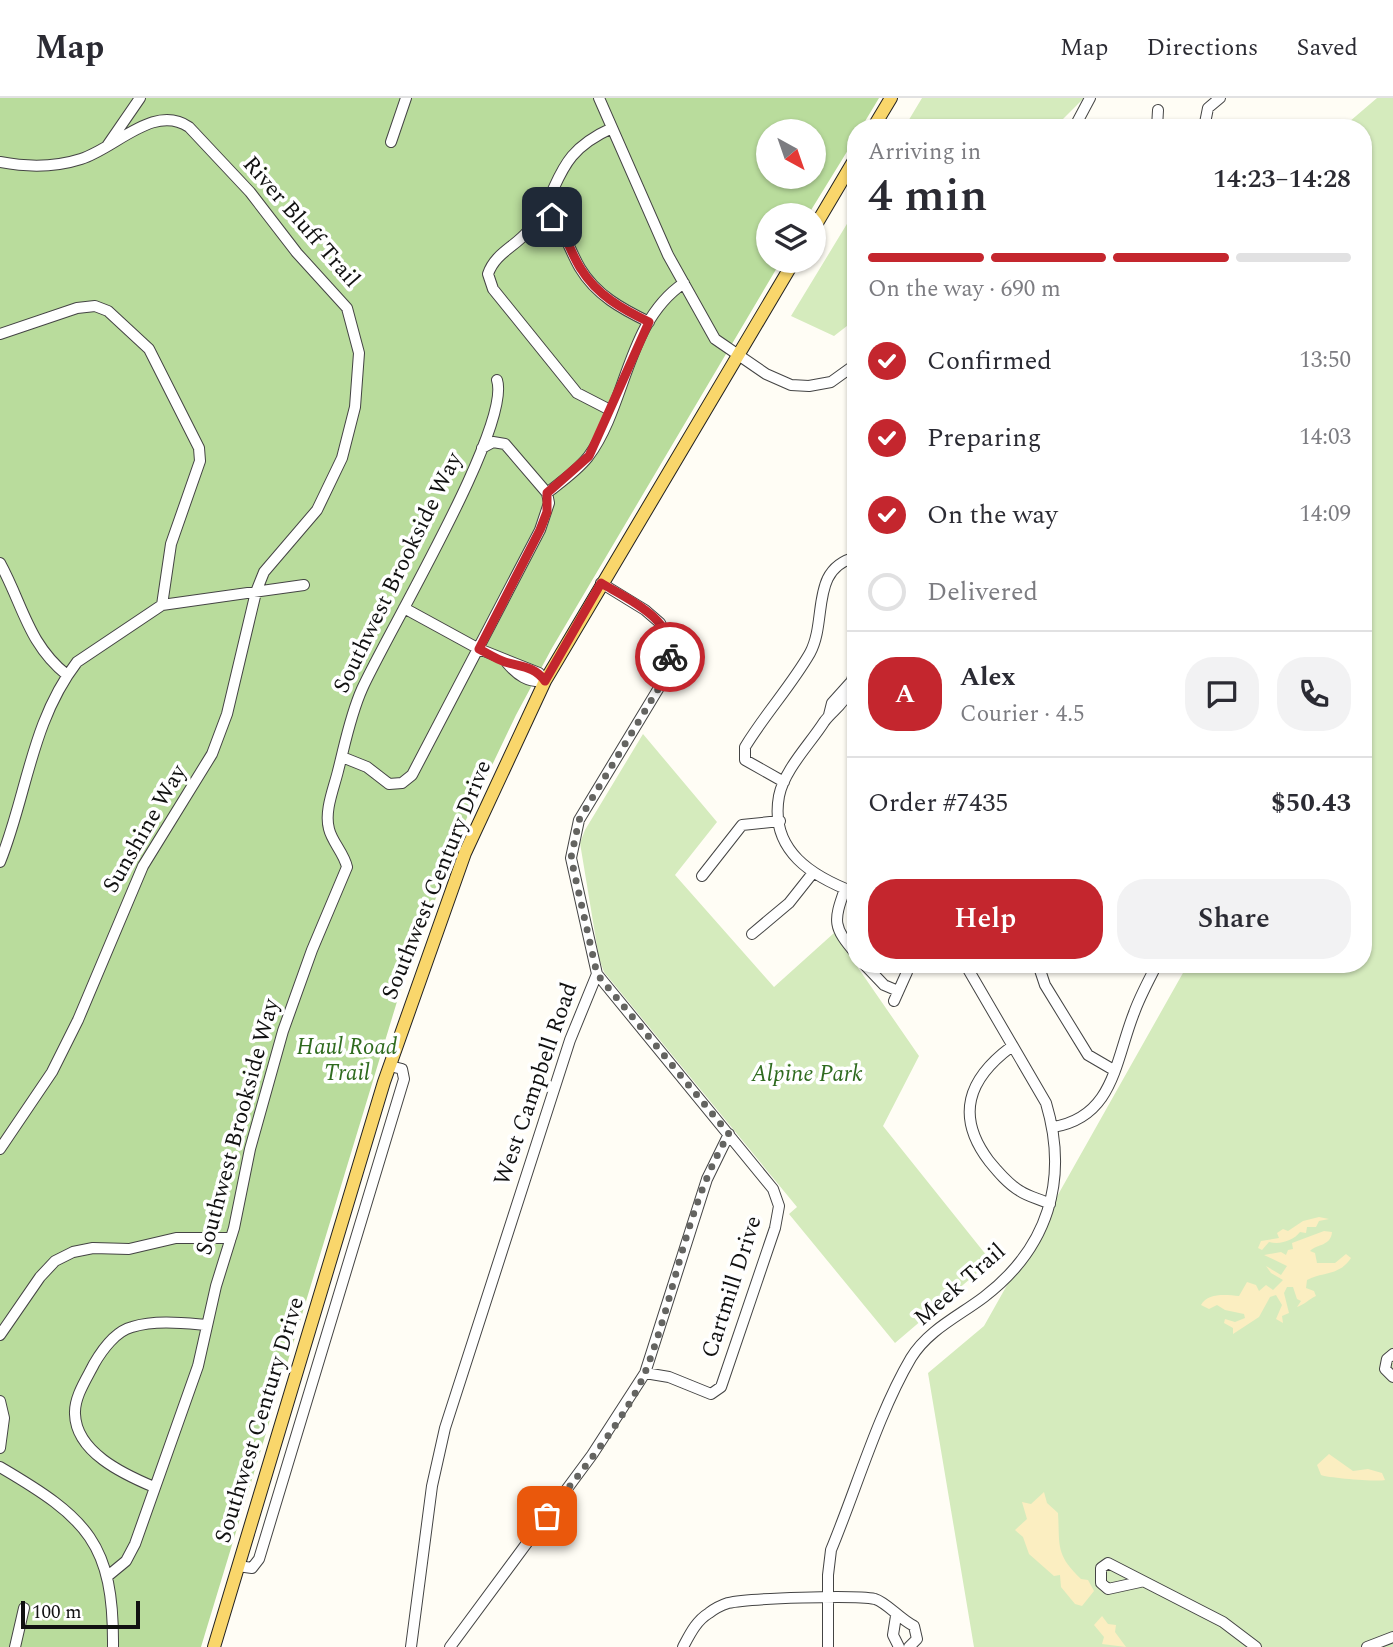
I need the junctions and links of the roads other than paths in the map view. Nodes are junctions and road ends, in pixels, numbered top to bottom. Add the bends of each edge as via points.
1 (140, 98) edge
2 (406, 98) edge
3 (599, 98) edge
4 (891, 98) edge
5 (1090, 98) edge
6 (1220, 98) edge
7 (1158, 110) dead end
8 (878, 119) edge
9 (1079, 119) edge
10 (1158, 119) edge
11 (1206, 119) edge
12 (612, 128) junction
13 (391, 142) dead end
14 (103, 152) junction
15 (0, 162) edge
16 (847, 172) edge
17 (826, 208) edge
18 (541, 209) junction
19 (787, 273) edge
20 (684, 283) junction
21 (649, 322) junction
22 (0, 334) edge
23 (738, 357) junction
24 (847, 370) edge
25 (497, 380) dead end
26 (610, 410) junction
27 (482, 448) junction
28 (547, 493) junction
29 (847, 562) edge
30 (0, 563) edge
31 (601, 583) junction
32 (304, 585) dead end
33 (256, 592) junction
34 (162, 605) junction
35 (404, 608) junction
36 (479, 649) junction
37 (67, 675) junction
38 (545, 681) junction
39 (847, 686) edge
40 (342, 757) junction
41 (785, 782) junction
42 (780, 821) junction
43 (4, 833) edge
44 (0, 862) edge
45 (812, 874) junction
46 (702, 876) dead end
47 (847, 889) edge
48 (847, 899) edge
49 (752, 934) dead end
50 (847, 943) edge
51 (872, 973) edge
52 (907, 973) edge
53 (970, 973) edge
54 (1041, 973) edge
55 (1153, 973) edge
56 (597, 974) junction
57 (1011, 1047) junction
58 (390, 1066) junction
59 (1112, 1069) junction
60 (1053, 1127) junction
61 (729, 1134) junction
62 (0, 1149) edge
63 (1050, 1204) junction
64 (231, 1238) junction
65 (207, 1325) junction
66 (0, 1335) edge
67 (1393, 1354) edge
68 (646, 1373) junction
69 (1393, 1377) edge
70 (0, 1401) edge
71 (0, 1448) edge
72 (0, 1467) edge
73 (154, 1487) junction
74 (238, 1566) junction
75 (109, 1575) junction
76 (1140, 1583) dead end
77 (827, 1598) junction
78 (24, 1608) dead end
79 (896, 1616) junction
80 (1393, 1637) edge
81 (15, 1647) edge
82 (113, 1647) edge
83 (214, 1647) edge
84 (411, 1647) edge
85 (450, 1647) edge
86 (683, 1647) edge
87 (828, 1647) edge
88 (899, 1647) edge
89 (909, 1647) edge
90 (1256, 1647) edge
91 (1367, 1647) edge

1 - 14 street
2 - 13 street
3 - 12 street
4 - 8 main road
5 - 9 street
6 - 11 street via 1208,108
7 - 10 street
12 - 18 street via 575,151
12 - 20 street
14 - 15 street, River Bluff Trail via 51,164
14 - 33 street, River Bluff Trail via 153,121 167,117 189,127 250,192 336,294 353,321 359,374 342,458 317,510 275,557
16 - 17 main road
18 - 21 street via 564,232 581,269 598,289
18 - 26 street via 528,232 491,265 489,282 569,384 586,400
19 - 23 main road, Southwest Century Drive
20 - 21 street via 666,297
20 - 23 street via 715,339
21 - 26 street
22 - 34 street via 76,307 94,306 120,320 149,349 199,448 200,461 176,527
23 - 24 street via 766,374 800,386 831,382
23 - 31 main road, Southwest Century Drive
25 - 27 street, Southwest Brookside Way via 499,401
26 - 28 street via 589,456
27 - 28 street via 494,442 505,444
27 - 35 street, Southwest Brookside Way
28 - 36 street via 547,512 540,530
29 - 41 street via 825,579 811,651 746,747 745,760 750,765
30 - 37 street via 44,656
31 - 38 main road, Southwest Century Drive
31 - 56 street, West Campbell Road via 660,623 671,651 660,686 593,793 573,841 574,882
32 - 33 street
33 - 34 street
33 - 62 street, Sunshine Way via 227,714 212,754 143,866 52,1072
34 - 37 street via 77,662
35 - 36 street
35 - 40 street, Southwest Brookside Way via 361,692
36 - 38 street via 533,682
36 - 40 street via 407,779 389,785 367,767
37 - 43 street via 33,747
38 - 58 main road, Southwest Century Drive via 465,853
39 - 41 street via 832,703 829,715
40 - 64 street, Southwest Brookside Way via 329,809 329,829 347,867 283,1031
41 - 42 street via 779,797
42 - 45 street via 788,847
42 - 46 street via 742,825
43 - 44 street
45 - 47 street
45 - 49 street via 789,903
48 - 50 street via 835,923
51 - 52 street via 896,996
53 - 57 street, Meek Trail
54 - 59 street via 1088,1055
55 - 59 street
56 - 61 street
56 - 84 street, West Campbell Road via 570,1040 445,1429 432,1486
57 - 60 street, Meek Trail via 1046,1103
57 - 63 street via 975,1084 968,1113 976,1143 1000,1175 1020,1192
58 - 74 main road, Southwest Century Drive
58 - 74 street via 402,1069 404,1079 259,1559 252,1568
59 - 60 street via 1102,1099 1093,1110 1084,1118
60 - 63 street, Meek Trail via 1057,1158
61 - 68 street via 707,1179
61 - 68 street, Cartmill Drive via 774,1189 779,1206 724,1381 710,1394
63 - 77 street, Meek Trail via 1040,1231 1008,1277 933,1332 912,1356 831,1550
64 - 65 street, Southwest Brookside Way
64 - 66 street via 188,1236 129,1250 73,1252 55,1261 40,1277
65 - 73 street, Southwest Brookside Way via 198,1366
65 - 73 street via 166,1322 129,1327 103,1348 74,1412 79,1433 110,1464
67 - 69 street via 1385,1369
68 - 85 street via 592,1455
70 - 71 street via 4,1418
72 - 75 street via 34,1487 87,1531
73 - 75 street, Southwest Brookside Way via 135,1544 126,1561
74 - 83 main road, Southwest Century Drive
75 - 82 street
76 - 90 street via 1175,1596
77 - 79 street via 877,1599
77 - 86 street via 729,1603 696,1624
77 - 87 street, Meek Trail
78 - 81 street
79 - 88 street via 893,1635
79 - 89 street via 918,1632
80 - 91 street

